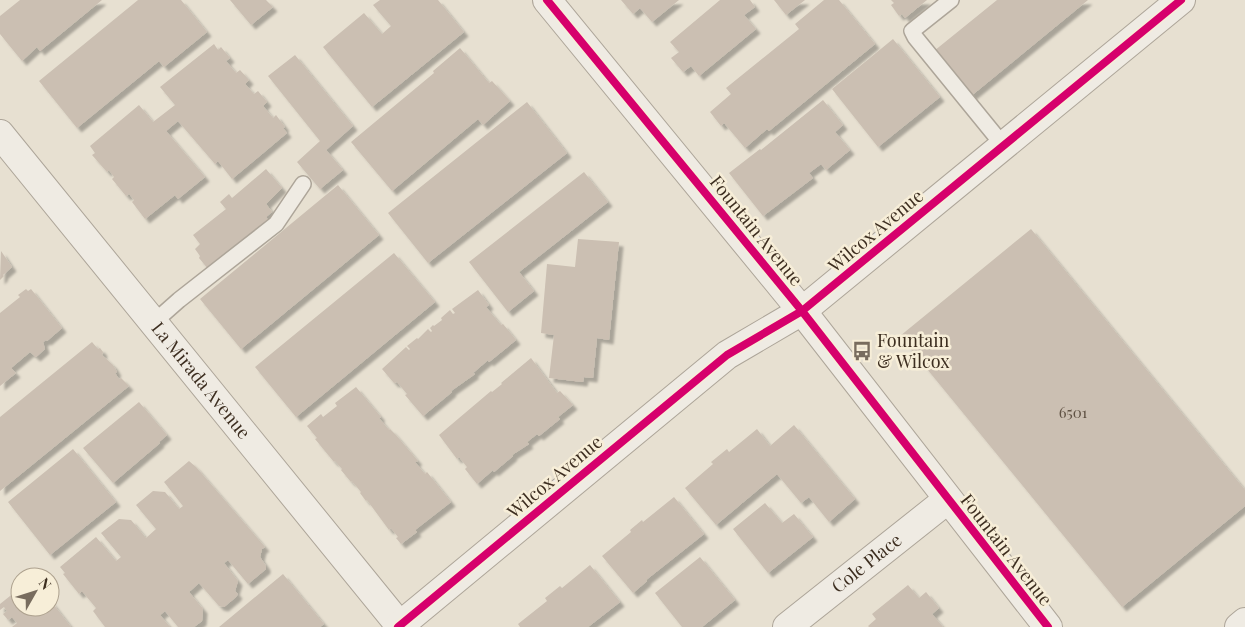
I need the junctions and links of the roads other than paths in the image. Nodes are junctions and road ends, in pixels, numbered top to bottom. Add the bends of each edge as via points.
1 (547, 0) edge
2 (951, 0) edge
3 (1181, 0) edge
4 (0, 134) edge
5 (1003, 145) junction
6 (303, 184) dead end
7 (802, 312) junction
8 (154, 323) junction
9 (947, 500) junction
10 (1245, 622) edge
11 (399, 626) edge
12 (787, 627) edge
13 (1048, 627) edge
14 (1239, 627) edge

1 - 7 street, Fountain Avenue
2 - 5 lane via 912,31
3 - 5 street, Wilcox Avenue
4 - 8 street, La Mirada Avenue
5 - 7 street, Wilcox Avenue
6 - 8 lane via 276,224
7 - 9 street, Fountain Avenue
7 - 11 street, Wilcox Avenue via 726,355
8 - 11 street, La Mirada Avenue
9 - 12 street, Cole Place
9 - 13 street, Fountain Avenue
10 - 14 street

